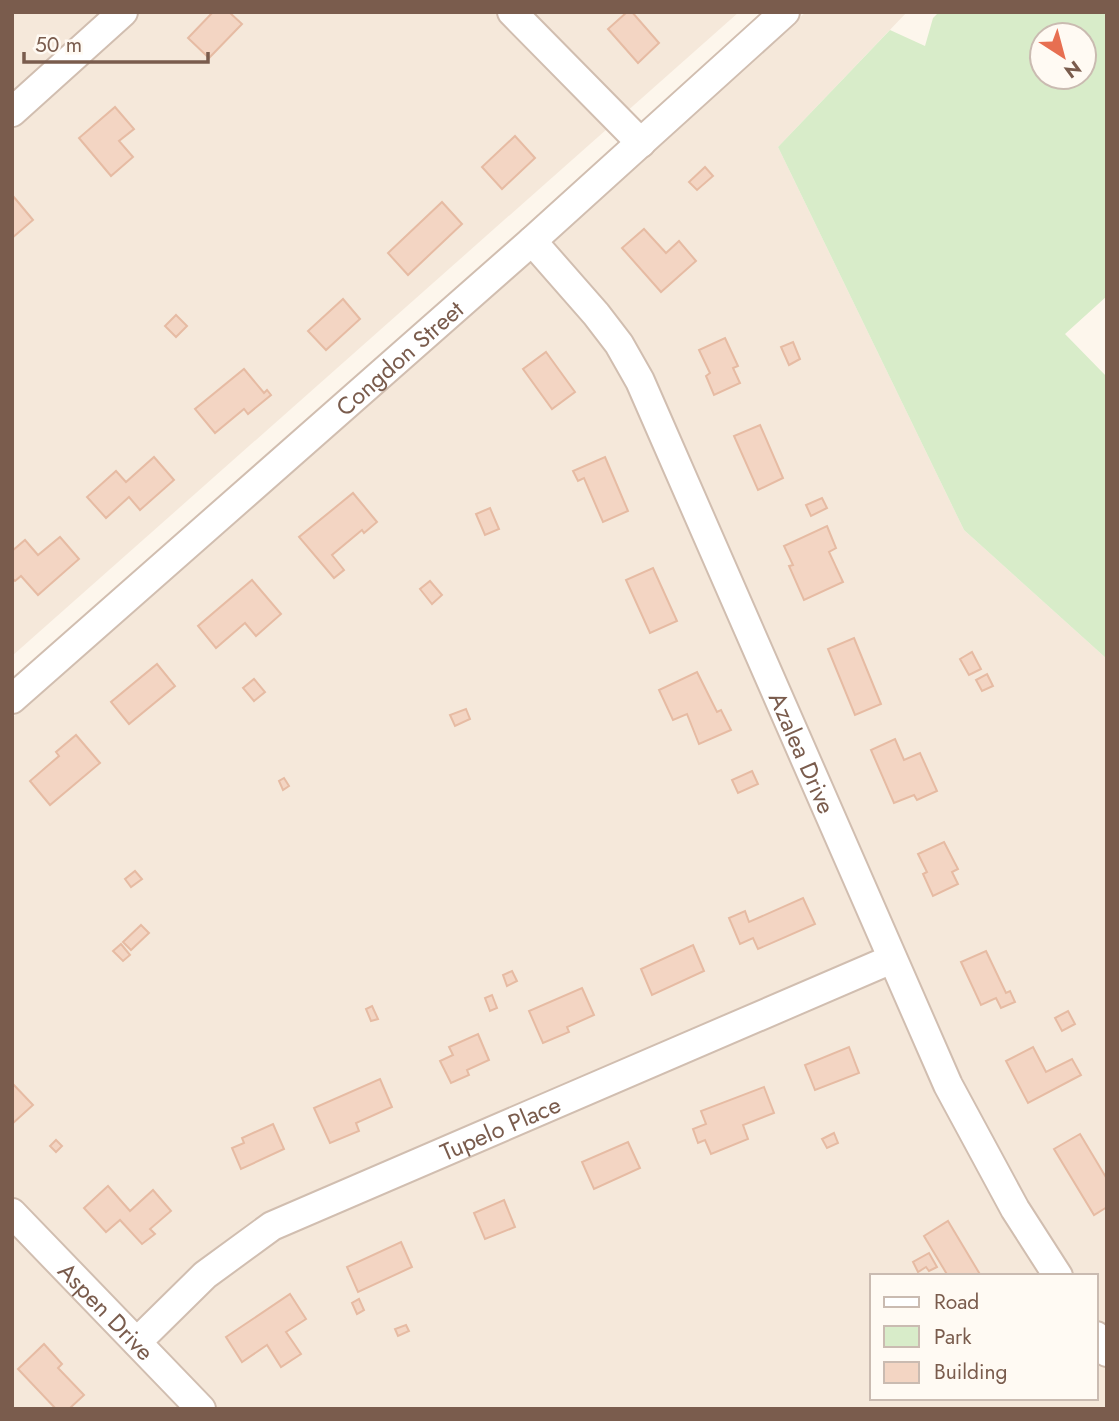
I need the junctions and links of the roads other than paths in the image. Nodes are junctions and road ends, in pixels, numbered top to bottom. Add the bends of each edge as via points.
1 (123, 12) edge
2 (512, 12) edge
3 (785, 12) edge
4 (12, 112) edge
5 (640, 143) junction
6 (532, 241) junction
7 (12, 699) edge
8 (892, 958) junction
9 (12, 1213) edge
10 (1057, 1274) edge
11 (137, 1342) junction
12 (201, 1409) edge

1 - 4 street
2 - 5 street
3 - 5 street, Congdon Street
5 - 6 street, Congdon Street
6 - 7 street, Congdon Street
6 - 8 street, Azalea Drive via 596,314 640,381
8 - 10 street, Azalea Drive via 948,1085
8 - 11 street, Tupelo Place via 272,1226 205,1275
9 - 11 street, Aspen Drive
11 - 12 street, Aspen Drive

